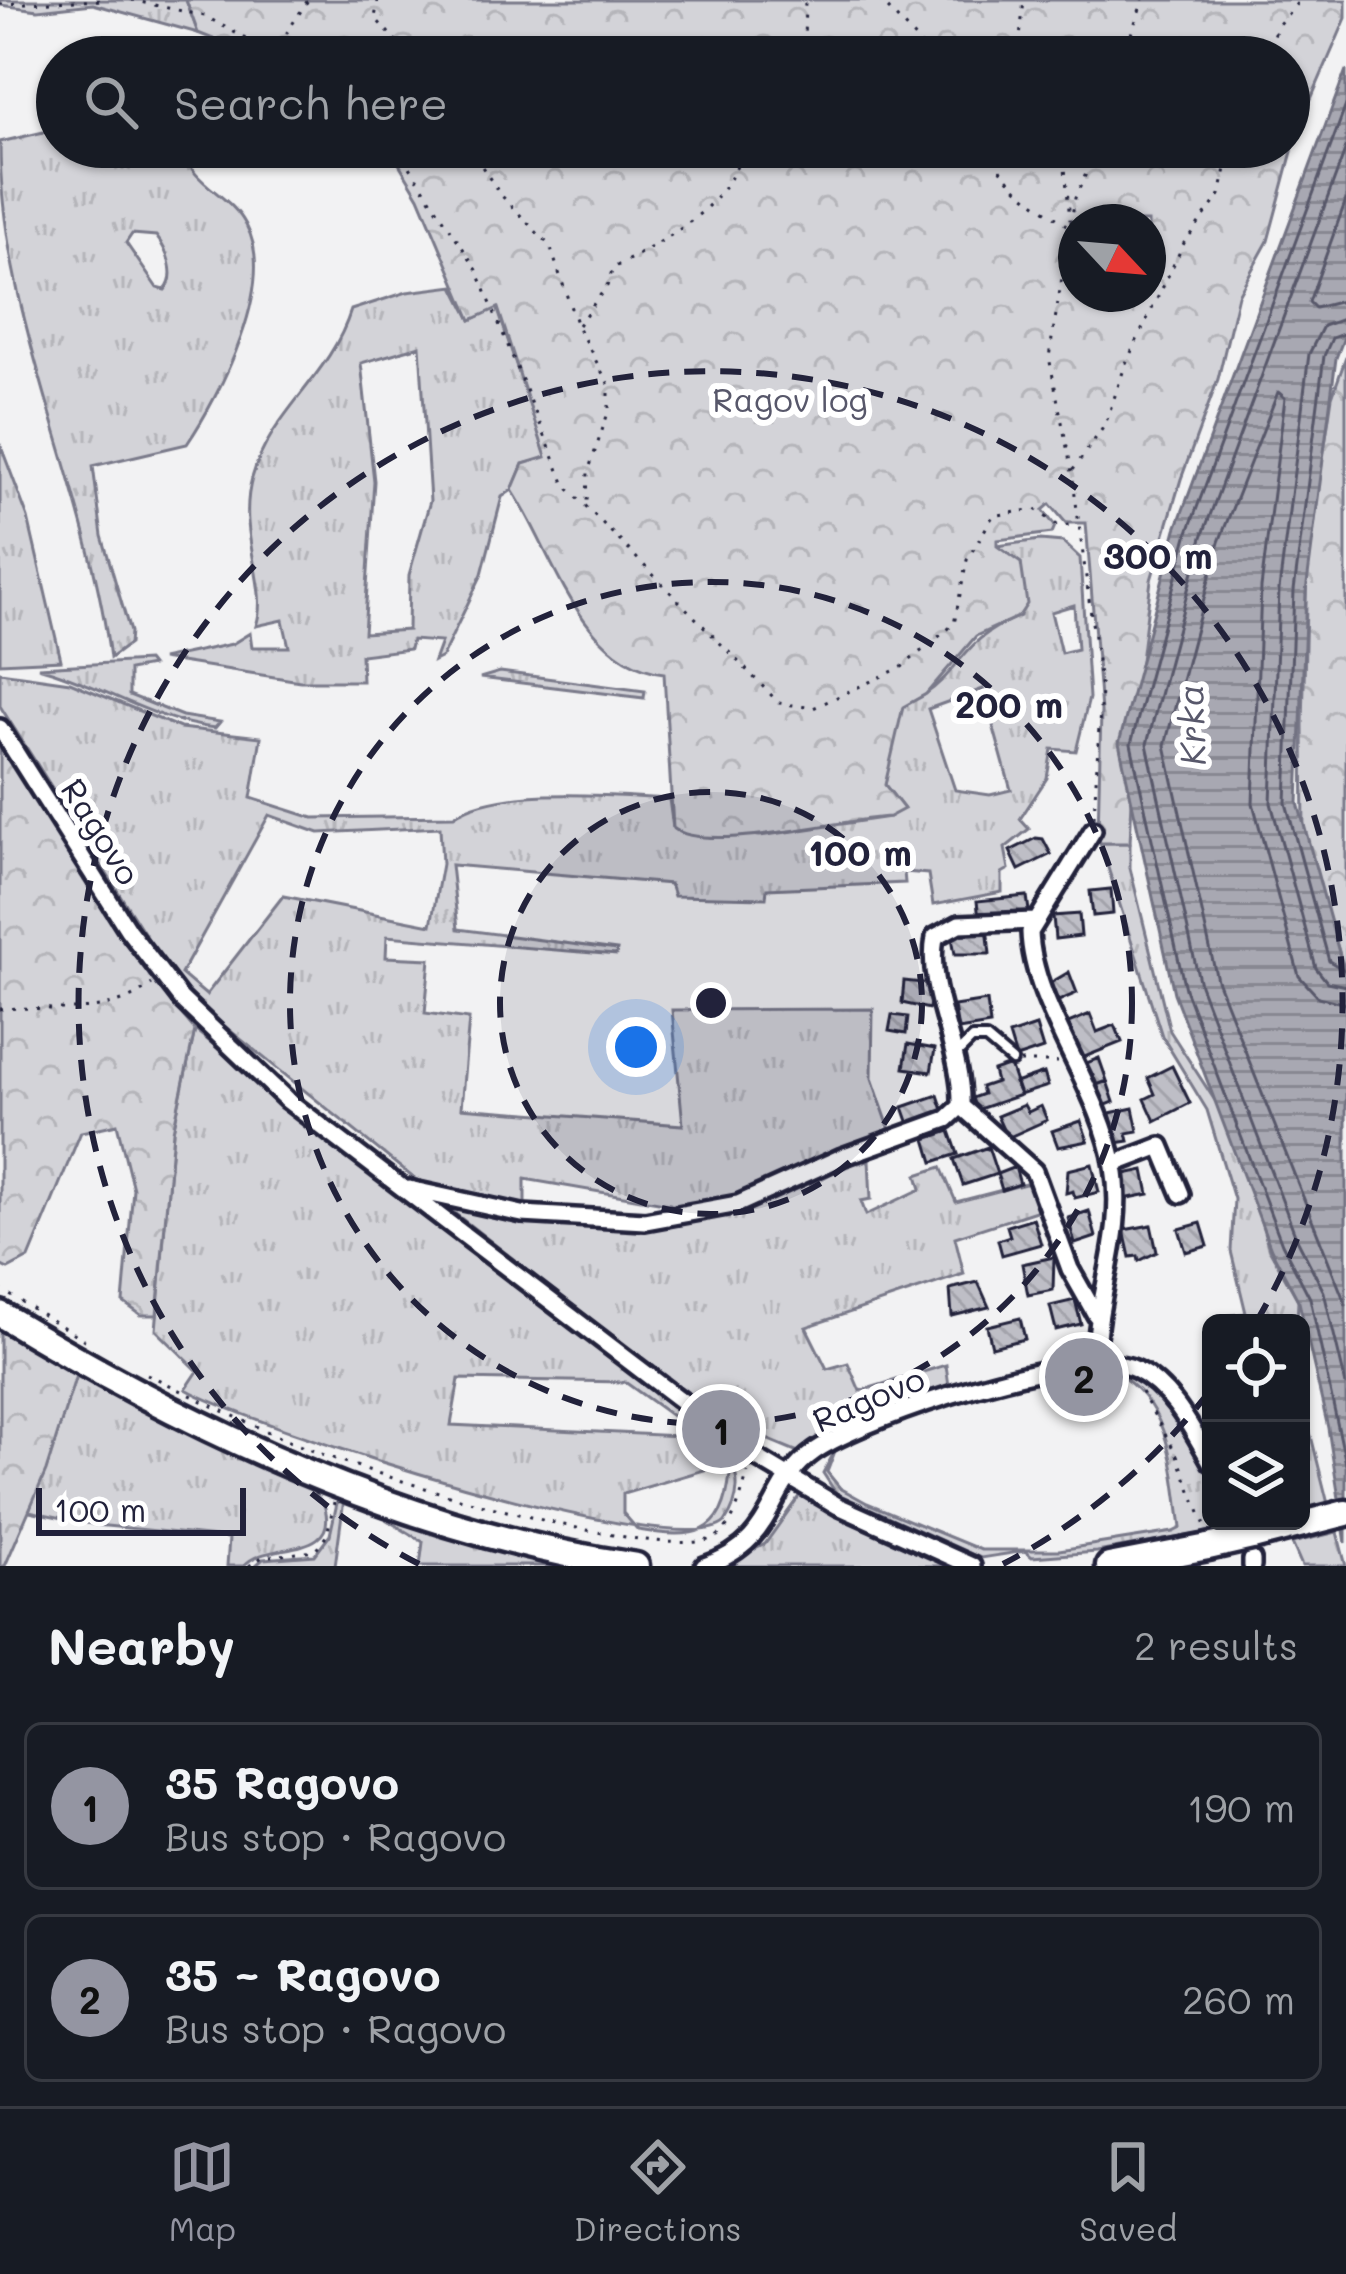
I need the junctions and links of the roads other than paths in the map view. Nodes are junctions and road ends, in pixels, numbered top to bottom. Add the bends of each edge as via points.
1 (0, 728) edge
2 (1093, 830) road end
3 (1034, 921) junction
4 (956, 1054) junction
5 (1012, 1061) road end
6 (961, 1106) junction
7 (1114, 1164) junction
8 (406, 1189) junction
9 (1181, 1195) dead end
10 (0, 1314) edge
11 (1096, 1315) junction
12 (1096, 1359) junction
13 (1202, 1449) edge
14 (788, 1479) junction
15 (1346, 1513) edge
16 (636, 1566) edge
17 (704, 1566) edge
18 (972, 1566) edge
19 (1109, 1566) edge

1 - 8 street, Ragovo via 128,930 199,1019 287,1100
2 - 3 street
3 - 4 street via 959,924 935,937 931,960
3 - 7 street via 1030,951
4 - 5 lane via 972,1039 986,1039
4 - 6 street
6 - 8 street, Ragovo via 738,1204 645,1220 522,1214
6 - 11 street via 1034,1171
7 - 9 street via 1161,1146
7 - 11 street via 1116,1238
8 - 14 street, Ragovo
10 - 16 main road via 92,1368 343,1485 478,1531
11 - 12 street
12 - 13 street via 1156,1383
12 - 14 street, Ragovo via 892,1417 817,1450
14 - 17 street via 749,1543
14 - 18 street
15 - 19 main road, bridge

